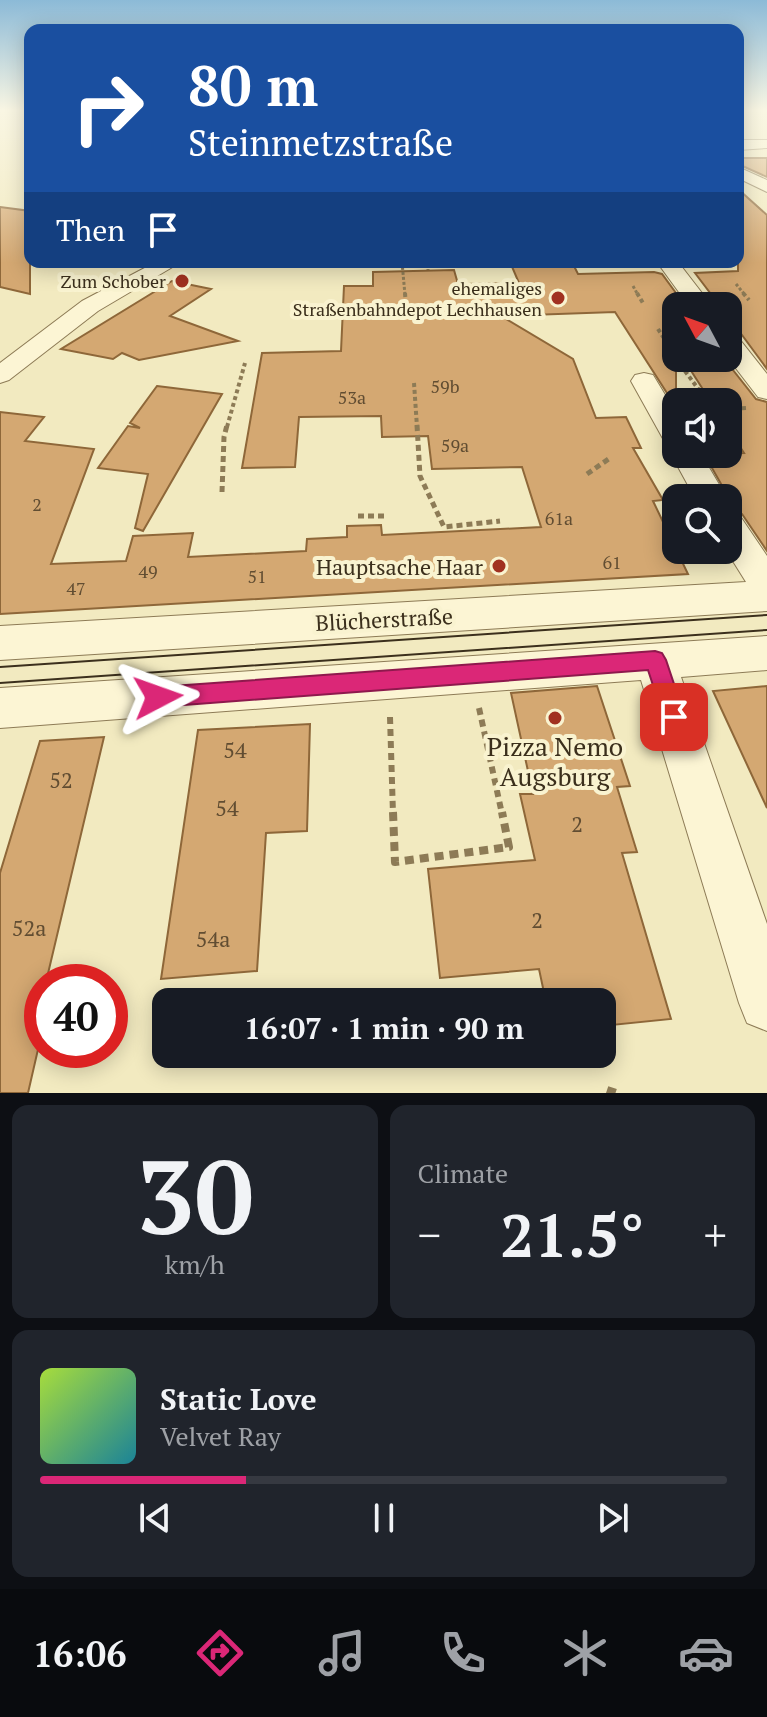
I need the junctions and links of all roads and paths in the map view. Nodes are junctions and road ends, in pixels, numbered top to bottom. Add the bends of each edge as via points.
1 (744, 175) edge
2 (767, 187) edge
3 (160, 268) edge
4 (402, 268) edge
5 (672, 268) edge
6 (736, 284) dead end
7 (633, 286) dead end
8 (690, 292) edge
9 (749, 300) dead end
10 (643, 303) dead end
11 (439, 313) dead end
12 (658, 329) dead end
13 (662, 335) edge
14 (742, 359) edge
15 (245, 363) dead end
16 (1, 374) edge
17 (644, 381) dead end
18 (414, 383) dead end
19 (767, 391) edge
20 (662, 412) edge
21 (610, 458) dead end
22 (587, 474) dead end
23 (222, 492) dead end
24 (358, 516) dead end
25 (388, 516) dead end
26 (500, 521) dead end
27 (742, 547) edge
28 (767, 585) edge
29 (767, 596) edge
30 (0, 643) edge
31 (767, 653) edge
32 (655, 660) junction
33 (472, 673) junction
34 (388, 680) junction
35 (0, 708) edge
36 (767, 1003) edge

1 - 2 street
3 - 16 street via 90,306
4 - 11 path via 406,307 437,307
5 - 8 street
6 - 9 path
7 - 10 path
12 - 13 path
14 - 19 street
15 - 23 path via 224,437
17 - 20 street
18 - 26 path via 420,476 444,527
21 - 22 path
24 - 25 path
27 - 28 street
29 - 30 street, Blücherstraße
31 - 32 street
32 - 33 street
32 - 36 street
33 - 34 street
33 - 34 path via 509,847 395,862
34 - 35 street

